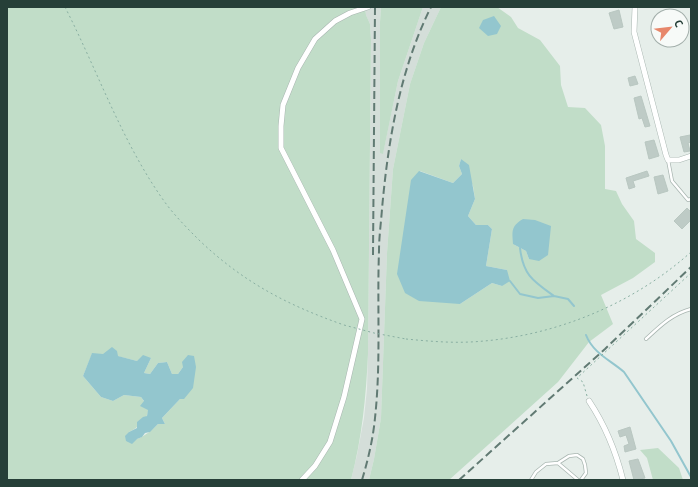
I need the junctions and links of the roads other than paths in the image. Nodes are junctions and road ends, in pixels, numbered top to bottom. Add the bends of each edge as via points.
1 (368, 7) edge
2 (634, 7) edge
3 (691, 156) edge
4 (668, 160) junction
5 (691, 199) edge
6 (691, 309) edge
7 (646, 339) dead end
8 (589, 401) road end
9 (558, 463) junction
10 (302, 480) edge
11 (531, 480) edge
12 (580, 480) edge
13 (623, 480) edge

1 - 10 street via 335,21 316,39 298,68 284,105 281,126 281,148 334,250 362,319 344,397 330,442 315,466
2 - 4 street via 634,32
3 - 4 street
4 - 5 lane via 672,181 688,200
6 - 7 lane via 668,318
8 - 13 street via 618,460
9 - 11 lane via 546,464
9 - 12 lane
9 - 12 lane via 569,456 577,455 583,459 586,473

